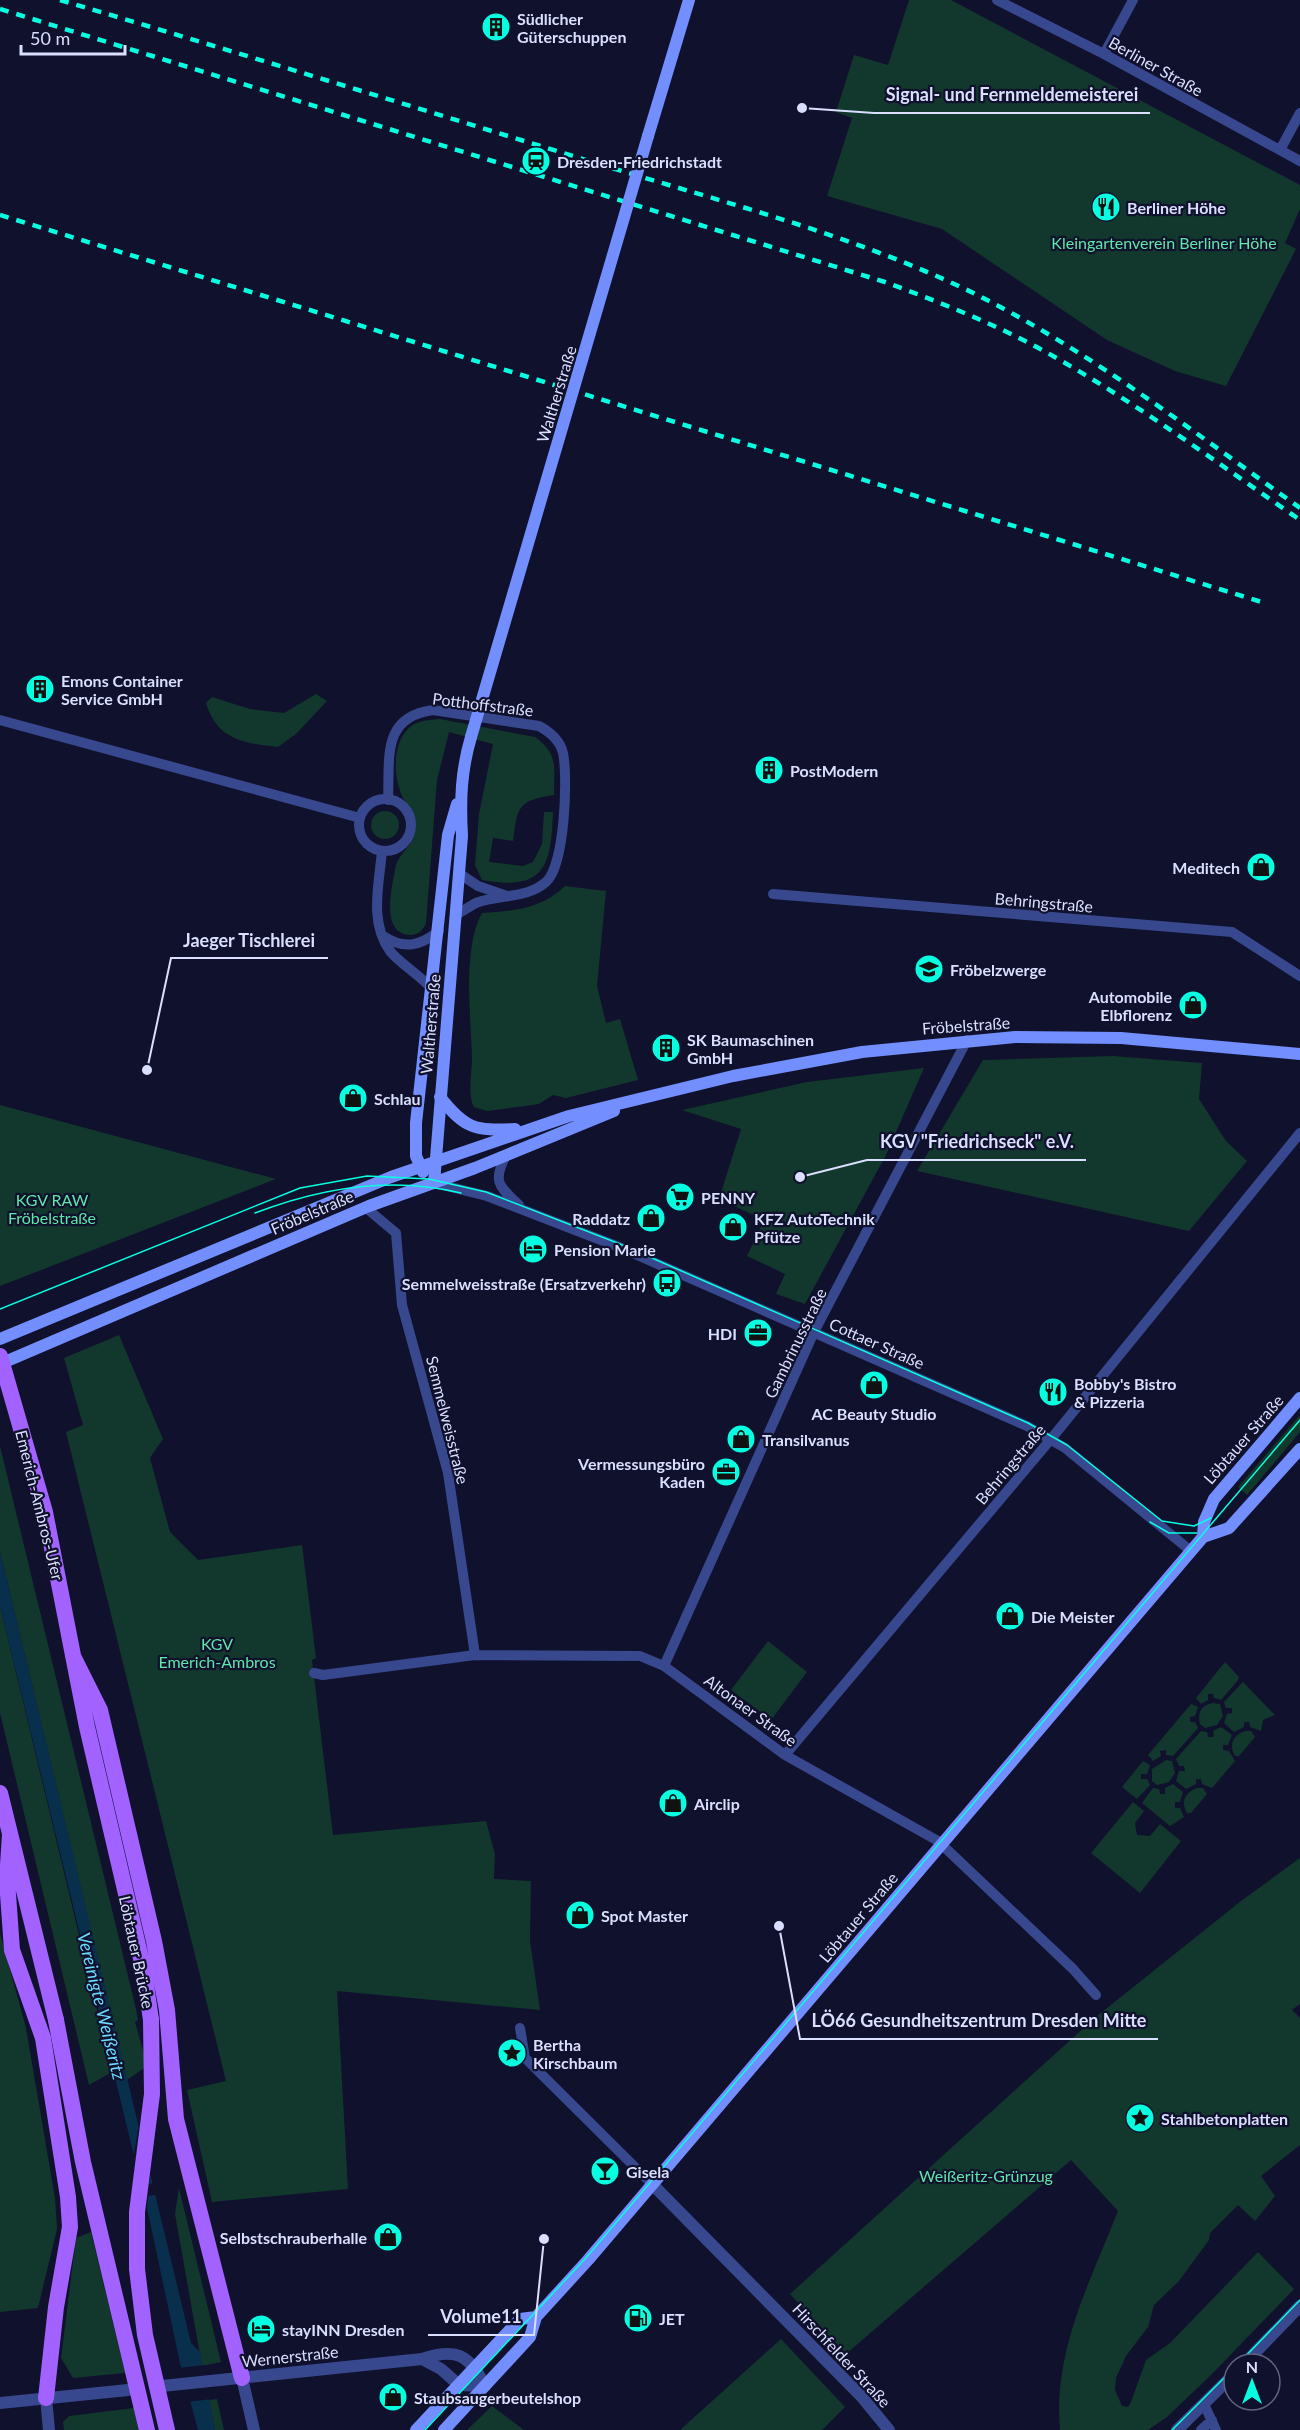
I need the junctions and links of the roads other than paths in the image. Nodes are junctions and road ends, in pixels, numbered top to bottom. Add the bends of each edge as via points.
1 (689, 0) edge
2 (997, 0) edge
3 (1133, 0) edge
4 (1104, 54) junction
5 (1300, 113) edge
6 (1280, 150) junction
7 (1300, 161) edge
8 (0, 720) edge
9 (459, 797) junction
10 (388, 800) junction
11 (360, 818) junction
12 (382, 851) junction
13 (460, 874) junction
14 (773, 894) dead end
15 (507, 896) junction
16 (456, 915) junction
17 (439, 931) junction
18 (382, 936) junction
19 (1300, 976) edge
20 (432, 989) junction
21 (967, 1040) junction
22 (1300, 1054) edge
23 (440, 1096) junction
24 (640, 1100) junction
25 (531, 1129) junction
26 (1300, 1133) edge
27 (506, 1155) junction
28 (435, 1161) junction
29 (419, 1167) junction
30 (434, 1183) junction
31 (365, 1207) junction
32 (524, 1210) junction
33 (814, 1332) junction
34 (0, 1340) edge
35 (1, 1361) edge
36 (1300, 1398) edge
37 (1051, 1438) junction
38 (1300, 1449) edge
39 (1203, 1537) junction
40 (1191, 1551) junction
41 (475, 1654) junction
42 (73, 1656) junction
43 (664, 1666) junction
44 (314, 1673) dead end
45 (786, 1755) junction
46 (0, 1793) edge
47 (10, 1834) junction
48 (941, 1844) junction
49 (1096, 1995) dead end
50 (520, 2028) dead end
51 (652, 2184) junction
52 (1300, 2306) edge
53 (537, 2317) junction
54 (1256, 2352) edge
55 (422, 2359) junction
56 (476, 2367) junction
57 (242, 2378) junction
58 (459, 2385) junction
59 (162, 2386) dead end
60 (485, 2386) junction
61 (1222, 2386) edge
62 (128, 2390) dead end
63 (46, 2398) junction
64 (0, 2403) edge
65 (1204, 2404) junction
66 (1214, 2425) edge
67 (49, 2430) edge
68 (147, 2430) edge
69 (167, 2430) edge
70 (254, 2430) edge
71 (416, 2430) edge
72 (444, 2430) edge
73 (889, 2430) edge
74 (1177, 2430) edge
75 (1202, 2430) edge

1 - 9 main road, Waltherstraße, bridge via 471,737
2 - 4 street, Berliner Straße
3 - 4 street
4 - 6 street, Berliner Straße
5 - 6 street
6 - 7 street, Berliner Straße
8 - 11 street
9 - 13 main road, Waltherstraße
9 - 17 main road, Waltherstraße via 448,835
10 - 11 street via 371,803
10 - 12 street via 404,808 411,824 405,841
10 - 15 street, Potthoffstraße via 393,734 409,716 434,710 523,723 549,731 562,751 564,764 556,870 548,881 530,891
11 - 12 street via 366,843
12 - 18 street via 376,911
13 - 15 street via 478,886
13 - 16 main road, Waltherstraße
14 - 19 street, Behringstraße via 1232,932
15 - 16 street, Potthoffstraße via 477,903
16 - 23 main road, Waltherstraße
17 - 18 street via 416,945 393,943
17 - 20 main road, Waltherstraße
18 - 20 street via 391,953 422,976
20 - 29 main road, Waltherstraße via 416,1133
21 - 22 main road, Fröbelstraße via 1121,1038
21 - 24 main road, Fröbelstraße via 791,1063
21 - 33 street, Gambrinusstraße
23 - 25 main road via 465,1125 489,1130
23 - 28 main road, Waltherstraße
24 - 25 main road, Fröbelstraße
24 - 27 main road, Fröbelstraße
25 - 28 main road, Fröbelstraße
26 - 37 street, Behringstraße
27 - 30 main road, Fröbelstraße
27 - 32 street, Cottaer Straße via 497,1178 501,1188
28 - 29 main road, Fröbelstraße
28 - 30 main road, Waltherstraße
29 - 30 main road
29 - 34 main road, Fröbelstraße via 353,1191
30 - 31 main road, Fröbelstraße
30 - 32 street, Cottaer Straße
31 - 35 main road, Fröbelstraße
31 - 41 street, Semmelweisstraße via 396,1233 402,1305 448,1473
32 - 33 street, Cottaer Straße
33 - 37 street, Cottaer Straße
33 - 43 street, Gambrinusstraße
35 - 42 main road, Emerich-Ambros-Ufer via 45,1512
36 - 39 main road, Löbtauer Straße via 1214,1499 1204,1522
37 - 40 street, Cottaer Straße
37 - 45 street, Behringstraße
38 - 39 main road, Löbtauer Straße via 1229,1528
39 - 40 main road, Löbtauer Straße
40 - 48 main road, Löbtauer Straße
41 - 43 street, Altonaer Straße via 640,1656
41 - 44 street, Altonaer Straße via 323,1675
42 - 57 main road via 100,1710 166,2004 175,2113
42 - 69 main road, Löbtauer Brücke, bridge via 144,1971 151,2020 152,2094 138,2201 137,2269 145,2335
43 - 45 street, Altonaer Straße
45 - 48 street, Altonaer Straße
46 - 47 main road
47 - 63 main road via 7,1880 12,1950 42,2038 70,2227 54,2318
47 - 68 main road, bridge via 56,2020 85,2172
48 - 49 street, Altonaer Straße
48 - 51 main road, Löbtauer Straße
50 - 51 street via 525,2058
51 - 53 main road, Löbtauer Straße
51 - 73 street, Hirschfelder Straße via 861,2396
52 - 54 street
53 - 56 main road, Löbtauer Straße via 520,2319
53 - 60 main road, Löbtauer Straße via 532,2334
55 - 56 street, Wernerstraße via 434,2355 465,2356
55 - 57 street, Wernerstraße
55 - 58 street
56 - 58 main road, Löbtauer Straße
56 - 60 street
57 - 59 street, Wernerstraße
57 - 70 street
58 - 60 street
58 - 71 main road, Löbtauer Straße
60 - 72 main road, Löbtauer Straße
61 - 65 street
62 - 63 street
63 - 64 street
63 - 67 street
65 - 66 street
65 - 74 street
66 - 75 street

